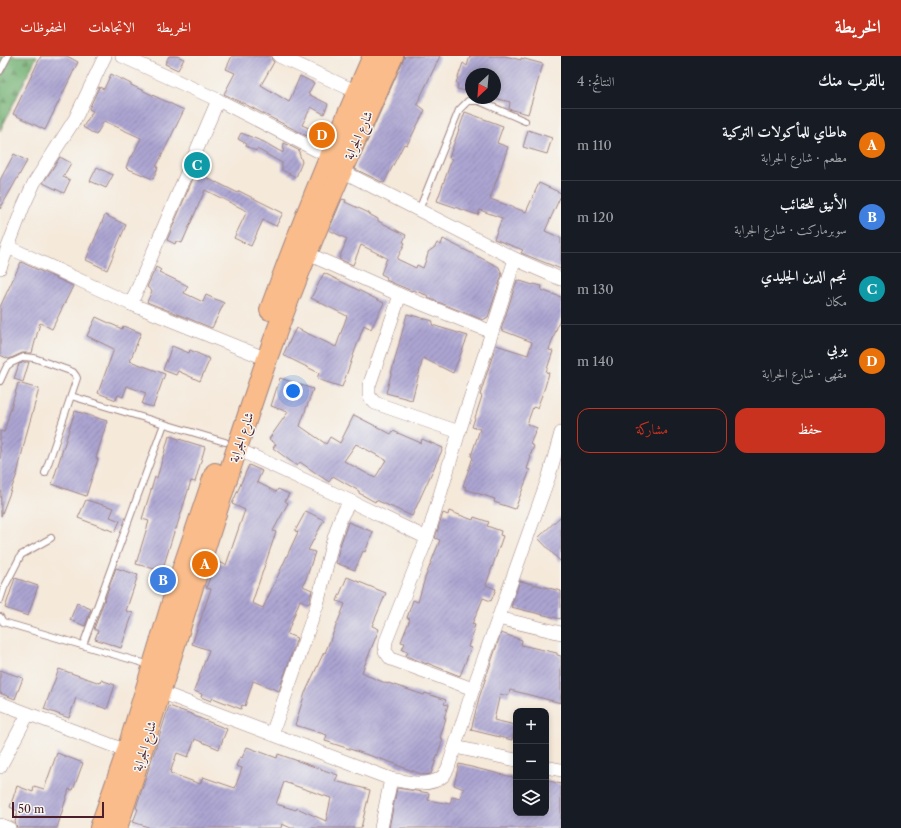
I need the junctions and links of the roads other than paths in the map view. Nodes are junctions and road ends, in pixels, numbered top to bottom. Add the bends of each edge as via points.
1 (8, 56) edge
2 (105, 56) edge
3 (122, 56) edge
4 (279, 56) edge
5 (388, 57) edge
6 (0, 70) edge
7 (357, 92) junction
8 (218, 100) junction
9 (525, 122) dead end
10 (336, 164) junction
11 (419, 210) junction
12 (8, 247) junction
13 (306, 253) junction
14 (515, 259) junction
15 (0, 268) edge
16 (561, 279) edge
17 (400, 295) junction
18 (131, 304) junction
19 (492, 332) junction
20 (261, 357) junction
21 (0, 381) edge
22 (71, 396) junction
23 (164, 424) junction
24 (459, 432) junction
25 (561, 433) edge
26 (231, 445) junction
27 (46, 473) dead end
28 (555, 477) edge
29 (350, 501) junction
30 (51, 538) dead end
31 (427, 538) junction
32 (0, 600) edge
33 (0, 618) edge
34 (498, 618) junction
35 (561, 633) edge
36 (83, 645) junction
37 (153, 666) junction
38 (473, 689) junction
39 (160, 692) junction
40 (0, 703) edge
41 (28, 714) junction
42 (272, 734) junction
43 (455, 747) junction
44 (127, 751) junction
45 (513, 759) edge
46 (0, 767) edge
47 (549, 768) edge
48 (561, 770) edge
49 (126, 777) junction
50 (391, 779) junction
51 (0, 825) edge
52 (9, 828) edge
53 (100, 828) edge
54 (117, 828) edge
55 (381, 828) edge

1 - 6 lane
2 - 12 street via 75,119 34,183
3 - 8 street
4 - 7 street
5 - 7 main road, شارع الجرابة
5 - 10 main road, شارع الجرابة
7 - 10 main road, شارع الجرابة
8 - 10 street
8 - 18 street
9 - 11 lane via 479,101 468,101 459,110
10 - 11 street
10 - 13 main road, شارع الجرابة
10 - 20 main road, شارع الجرابة via 288,262
11 - 14 street
12 - 15 street
12 - 18 street
13 - 17 street
13 - 20 main road, شارع الجرابة
14 - 16 street
14 - 19 street
17 - 19 street
17 - 24 street via 369,386 369,396 374,403
18 - 20 street
19 - 24 street
20 - 26 main road, شارع الجرابة
21 - 22 lane via 11,363 24,358 34,358 75,373 77,378
22 - 23 lane
22 - 27 lane
23 - 26 lane
23 - 36 lane
24 - 31 street
25 - 28 street
26 - 29 street
26 - 37 main road, شارع الجرابة via 180,576
26 - 39 main road, شارع الجرابة
28 - 34 street
29 - 31 street
29 - 42 street via 341,517 317,605
30 - 32 lane via 21,555
31 - 38 street via 386,641 385,651 391,659
33 - 36 lane via 2,622
34 - 35 street
34 - 38 street
36 - 37 lane
37 - 44 main road, شارع الجرابة
38 - 43 street
39 - 42 street
39 - 49 main road, شارع الجرابة
40 - 41 street
41 - 44 street
41 - 46 street
42 - 50 street
43 - 45 street
43 - 50 street via 444,776 435,782 417,784
44 - 49 main road, شارع الجرابة
47 - 48 street
49 - 53 main road, شارع الجرابة
49 - 54 main road, شارع الجرابة
50 - 55 street
51 - 52 street

